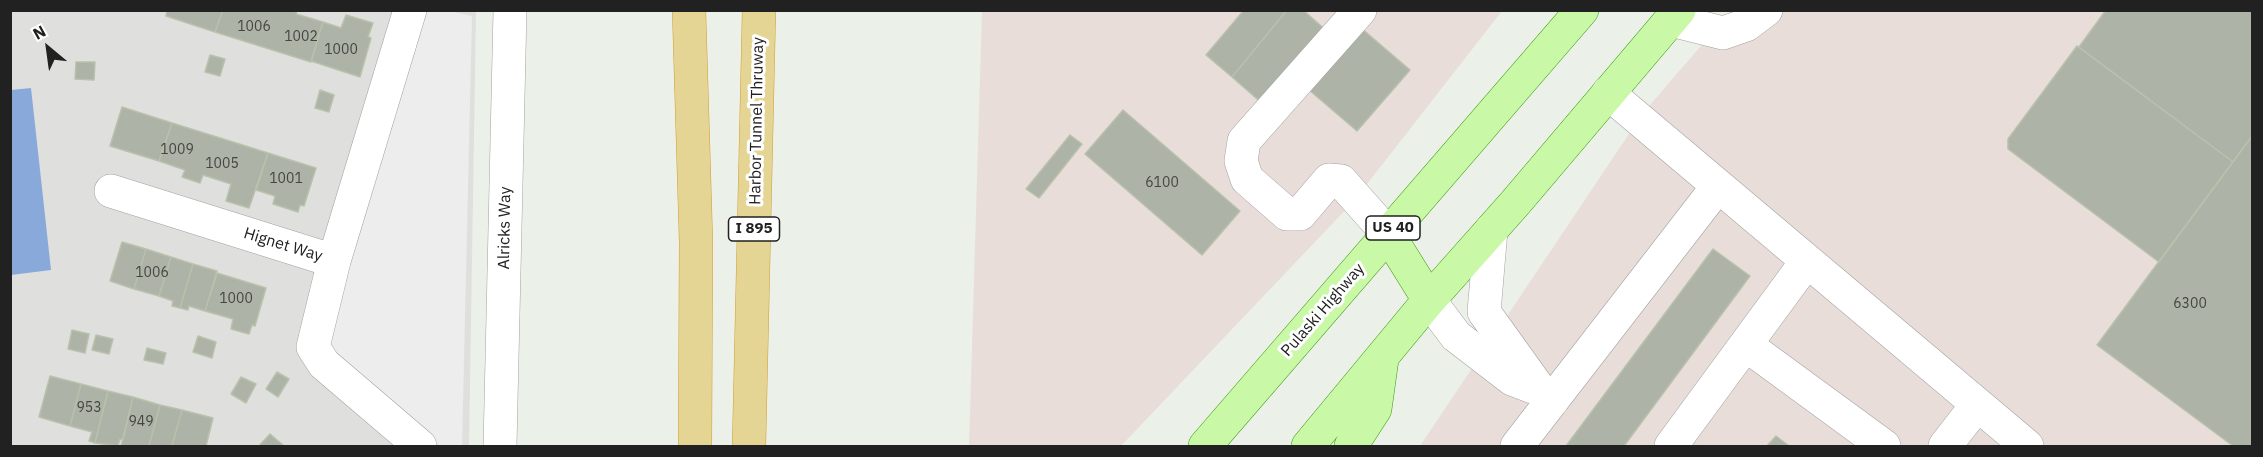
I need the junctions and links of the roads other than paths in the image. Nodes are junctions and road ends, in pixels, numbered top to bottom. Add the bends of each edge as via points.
1 (410, 10) edge
2 (510, 10) edge
3 (689, 10) edge
4 (759, 10) edge
5 (1360, 10) edge
6 (1582, 10) edge
7 (1674, 14) edge
8 (1756, 18) edge
9 (1608, 93) junction
10 (1718, 186) junction
11 (111, 191) dead end
12 (1491, 230) junction
13 (1388, 234) junction
14 (334, 261) junction
15 (1807, 261) junction
16 (1429, 300) junction
17 (1746, 345) junction
18 (1382, 359) junction
19 (1546, 395) junction
20 (1977, 405) junction
21 (420, 447) edge
22 (500, 447) edge
23 (695, 447) edge
24 (749, 447) edge
25 (1205, 447) edge
26 (1308, 447) edge
27 (1351, 447) edge
28 (1517, 447) edge
29 (1671, 447) edge
30 (1884, 447) edge
31 (1946, 447) edge
32 (2027, 447) edge

1 - 14 street
2 - 22 street, Alricks Way
3 - 23 highway via 696,242
4 - 24 highway, Harbor Tunnel Thruway / I 895
5 - 13 street via 1244,141 1241,161 1246,179 1287,214 1300,214 1329,180 1341,181
6 - 13 main road, Pulaski Highway / US 40
7 - 8 street via 1723,33
7 - 9 main road
9 - 10 street
9 - 12 main road
10 - 15 street
10 - 19 street
11 - 14 street, Hignet Way
12 - 16 main road
12 - 19 street via 1484,312
13 - 16 main road
13 - 25 main road, Pulaski Highway / US 40
14 - 21 street, Hignet Way via 313,346 324,364
15 - 17 street
15 - 20 street
16 - 18 main road
16 - 19 street via 1456,336 1512,379
17 - 29 street
17 - 30 street
18 - 26 main road
18 - 27 main road via 1375,409
19 - 28 street
20 - 31 street
20 - 32 street

